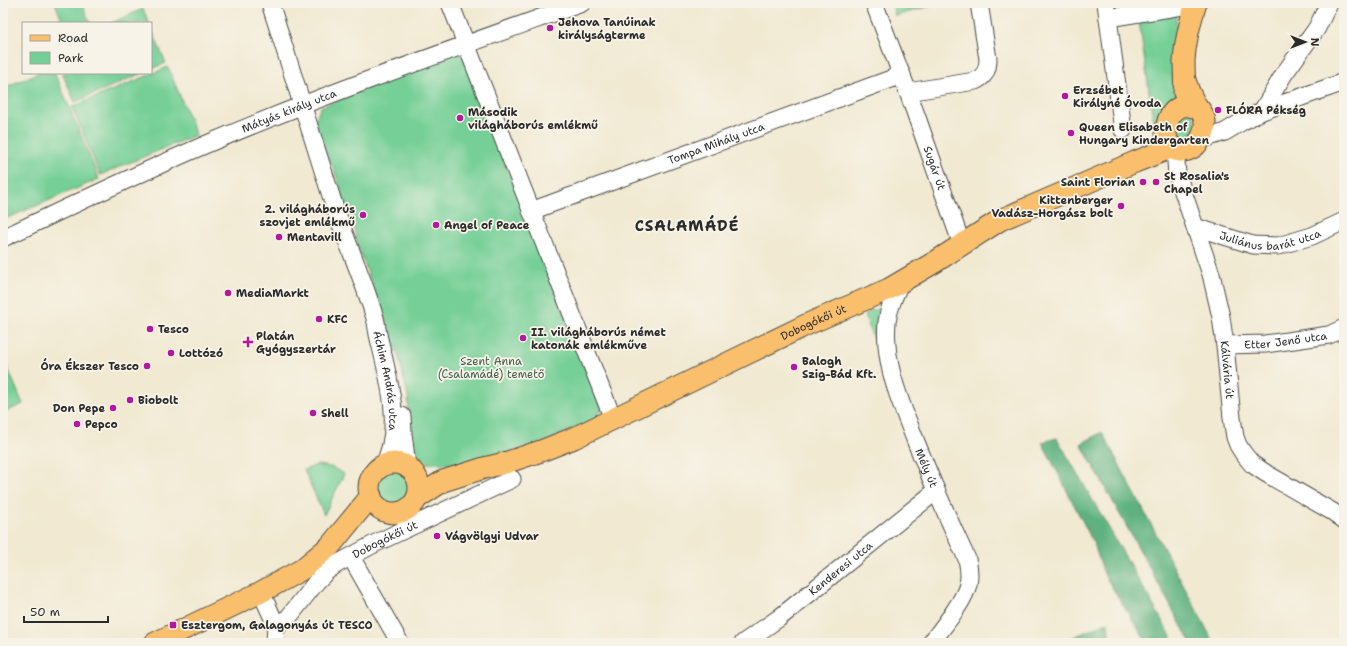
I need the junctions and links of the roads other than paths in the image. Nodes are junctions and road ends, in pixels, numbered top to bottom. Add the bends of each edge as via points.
1 (270, 3) edge
2 (450, 3) edge
3 (582, 3) edge
4 (874, 3) edge
5 (979, 3) edge
6 (1329, 3) edge
7 (1196, 4) edge
8 (1169, 6) edge
9 (1107, 10) edge
10 (467, 44) junction
11 (902, 75) junction
12 (1185, 80) junction
13 (1344, 82) edge
14 (908, 92) junction
15 (303, 105) junction
16 (1178, 107) junction
17 (1262, 112) junction
18 (1202, 124) junction
19 (1123, 130) dead end
20 (1175, 151) junction
21 (531, 211) junction
22 (1344, 222) edge
23 (1195, 226) junction
24 (3, 238) edge
25 (962, 245) junction
26 (901, 281) junction
27 (375, 319) junction
28 (1344, 328) edge
29 (1225, 345) junction
30 (613, 419) junction
31 (384, 466) junction
32 (408, 468) junction
33 (484, 468) junction
34 (512, 479) dead end
35 (936, 491) junction
36 (370, 496) junction
37 (417, 498) junction
38 (387, 512) junction
39 (1344, 520) edge
40 (330, 546) junction
41 (351, 557) junction
42 (261, 592) junction
43 (276, 625) junction
44 (155, 643) edge
45 (275, 643) edge
46 (400, 643) edge
47 (743, 643) edge
48 (931, 643) edge

1 - 15 street, Áchim András utca
2 - 10 street
3 - 10 street, Mátyás király utca
4 - 11 street, Sugár út
5 - 14 street via 988,60 984,75 975,81
6 - 17 street via 1317,28 1284,74
7 - 8 street
7 - 12 main road via 1188,31 1184,63
8 - 9 street
9 - 19 street
10 - 15 street, Mátyás király utca
10 - 21 street
11 - 14 street, Sugár út
11 - 21 street, Tompa Mihály utca
12 - 16 main road via 1183,97
12 - 18 main road
13 - 17 street
14 - 25 street, Sugár út
15 - 24 street, Mátyás király utca via 156,166
15 - 27 street, Áchim András utca
16 - 18 main road via 1190,105
16 - 20 main road via 1166,127
17 - 18 street via 1225,132
18 - 20 main road via 1197,145
20 - 23 street, Kálvária út via 1177,174
20 - 25 main road, Dobogókői út via 1135,162 1000,220
21 - 30 street
22 - 23 street, Juliánus barát utca via 1312,236 1278,246 1253,245
23 - 29 street, Kálvária út via 1211,274
25 - 26 main road, Dobogókői út
26 - 30 main road, Dobogókői út via 889,289 808,324
26 - 35 street, Mély út via 887,321 891,373 896,393
27 - 31 street, Áchim András utca via 392,401 393,427
27 - 32 street, Áchim András utca via 385,335 395,364 402,402
28 - 29 street, Etter Jenő utca via 1329,335 1265,344
29 - 39 street, Kálvária út via 1235,437 1243,454 1267,474
30 - 33 main road, Dobogókői út via 541,451
31 - 32 main road via 396,463
31 - 36 main road via 371,478
32 - 33 main road, Dobogókői út
32 - 37 main road via 416,476 419,484
33 - 37 main road, Dobogókői út via 443,481
34 - 41 street, Dobogókői út
35 - 47 street, Kenderesi utca via 779,618
35 - 48 street, Mély út via 968,559 969,577 966,592
36 - 38 main road via 378,508
36 - 40 main road, Dobogókői út
37 - 38 main road via 405,510
38 - 40 main road, Dobogókői út
40 - 42 main road, Dobogókői út via 301,570
41 - 43 street, Dobogókői út via 317,580 288,618
41 - 46 street
42 - 43 street
42 - 44 main road, Dobogókői út
43 - 45 street

